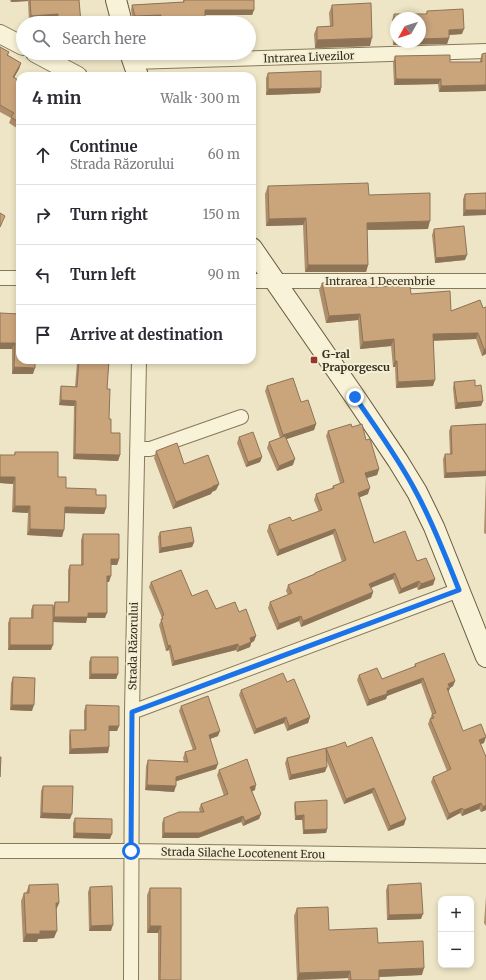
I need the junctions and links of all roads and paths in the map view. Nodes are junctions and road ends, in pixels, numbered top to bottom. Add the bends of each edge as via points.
1 (116, 0) edge
2 (120, 16) edge
3 (0, 34) edge
4 (16, 42) edge
5 (486, 51) edge
6 (256, 59) edge
7 (48, 60) edge
8 (242, 60) edge
9 (133, 64) edge
10 (71, 72) edge
11 (256, 254) edge
12 (0, 278) edge
13 (16, 278) edge
14 (486, 280) edge
15 (256, 281) edge
16 (275, 281) junction
17 (139, 364) edge
18 (241, 418) dead end
19 (137, 449) junction
20 (459, 590) junction
21 (486, 657) edge
22 (132, 712) junction
23 (0, 851) edge
24 (131, 851) junction
25 (486, 856) edge
26 (131, 980) edge

1 - 2 main road
3 - 4 street
5 - 6 street, Intrarea Livezilor
7 - 10 street
8 - 9 street, Intrarea Livezilor
11 - 16 main road
12 - 13 street
14 - 16 street, Intrarea 1 Decembrie
15 - 16 street, Intrarea 1 Decembrie
16 - 20 main road via 417,492
17 - 19 street, Strada Răzorului
18 - 19 street via 150,449
19 - 22 street, Strada Răzorului
20 - 21 main road
20 - 22 street
22 - 24 street, Strada Răzorului
23 - 24 street, Strada Silache Locotenent Erou
24 - 25 street, Strada Silache Locotenent Erou
24 - 26 street, Strada Răzorului

